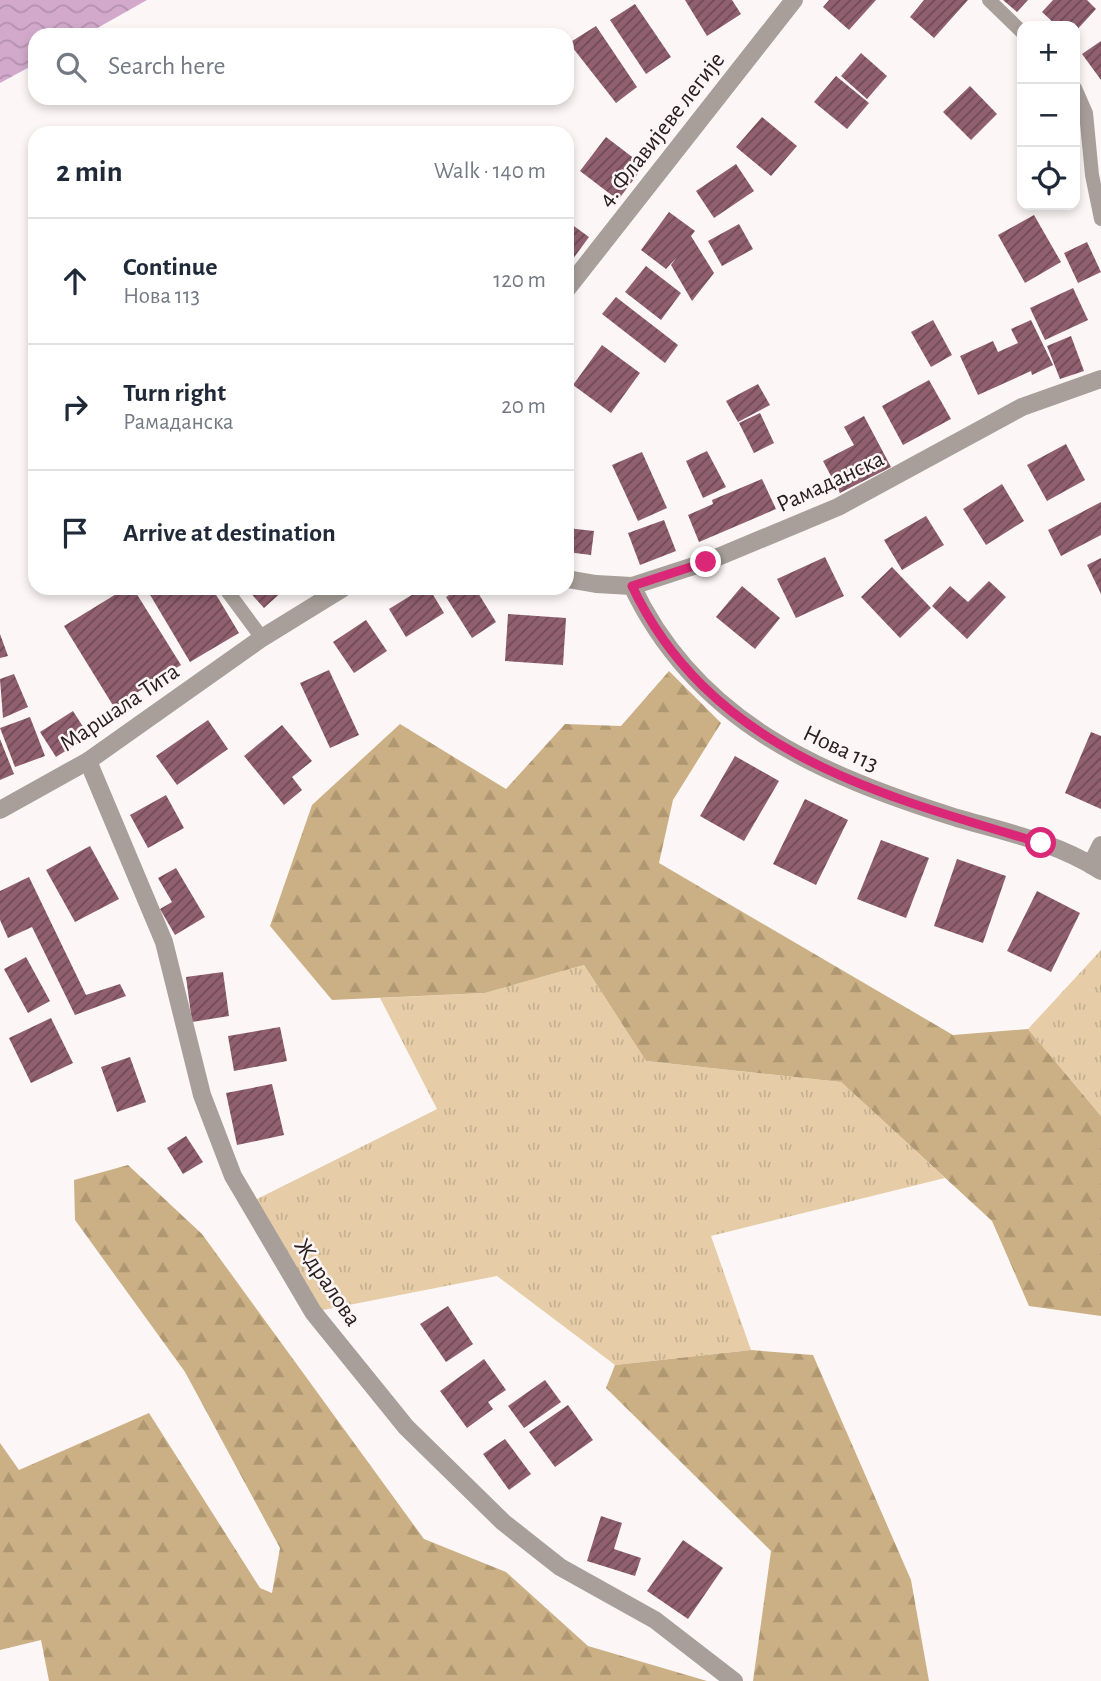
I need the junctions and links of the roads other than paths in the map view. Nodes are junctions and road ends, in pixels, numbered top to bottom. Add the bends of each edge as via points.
1 (794, 0) edge
2 (989, 0) edge
3 (1017, 27) edge
4 (1080, 99) edge
5 (1101, 219) edge
6 (574, 280) edge
7 (1101, 379) edge
8 (574, 580) edge
9 (632, 586) junction
10 (230, 595) edge
11 (332, 595) edge
12 (262, 638) junction
13 (88, 761) junction
14 (0, 810) edge
15 (1101, 845) edge
16 (1096, 868) edge
17 (734, 1681) edge

1 - 6 street, 4. Флавијеве легије
2 - 3 lane
4 - 5 lane via 1086,113
7 - 9 street, Рамаданска via 1022,407 838,508 706,562
8 - 9 street, Рамаданска
9 - 16 street, Нова 113 via 683,666 765,737 846,780 1041,843
10 - 12 lane
11 - 12 street, Маршала Тита
12 - 13 street, Маршала Тита
13 - 14 street, Маршала Тита
13 - 17 street, Ждралова via 164,942 202,1095 233,1177 313,1312 406,1427 503,1522 561,1567 655,1620
15 - 16 street, Нова 113

